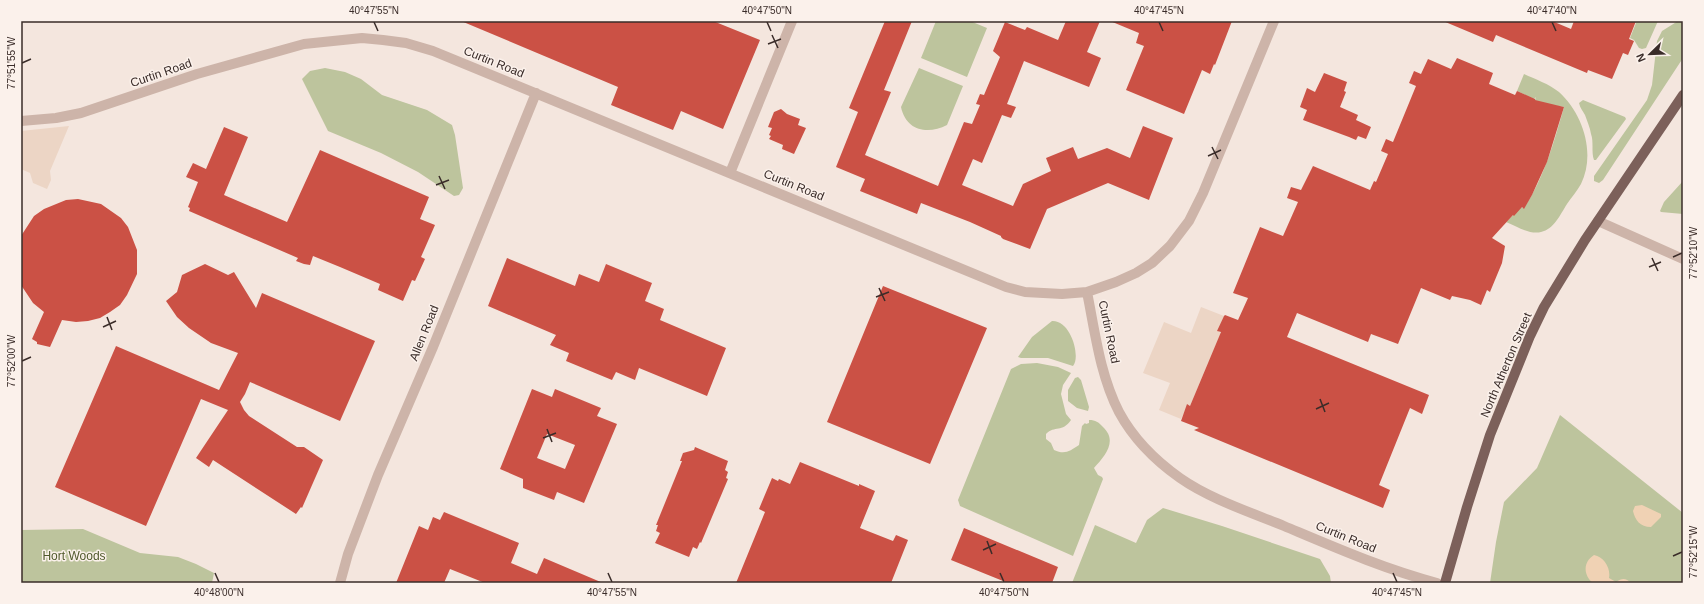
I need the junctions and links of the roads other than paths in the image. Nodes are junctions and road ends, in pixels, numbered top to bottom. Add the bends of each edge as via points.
1 (792, 21) edge
2 (1274, 21) edge
3 (536, 93) junction
4 (1683, 95) edge
5 (21, 121) edge
6 (730, 173) junction
7 (1598, 221) junction
8 (1683, 258) edge
9 (1087, 292) junction
10 (340, 583) edge
11 (1437, 583) edge
12 (1445, 583) edge

1 - 6 street
2 - 9 street via 1189,221 1170,246 1146,267
3 - 5 street, Curtin Road via 406,43 362,38 296,46 197,74 81,113
3 - 6 street, Curtin Road
3 - 10 street, Allen Road via 378,475 348,554
4 - 7 main road, North Atherton Street
6 - 9 street, Curtin Road via 1006,287 1025,292
7 - 8 street
7 - 12 main road, North Atherton Street via 1544,307 1530,336 1490,435
9 - 11 street, Curtin Road via 1101,361 1112,397 1130,430 1160,463 1194,486 1256,515 1386,567

